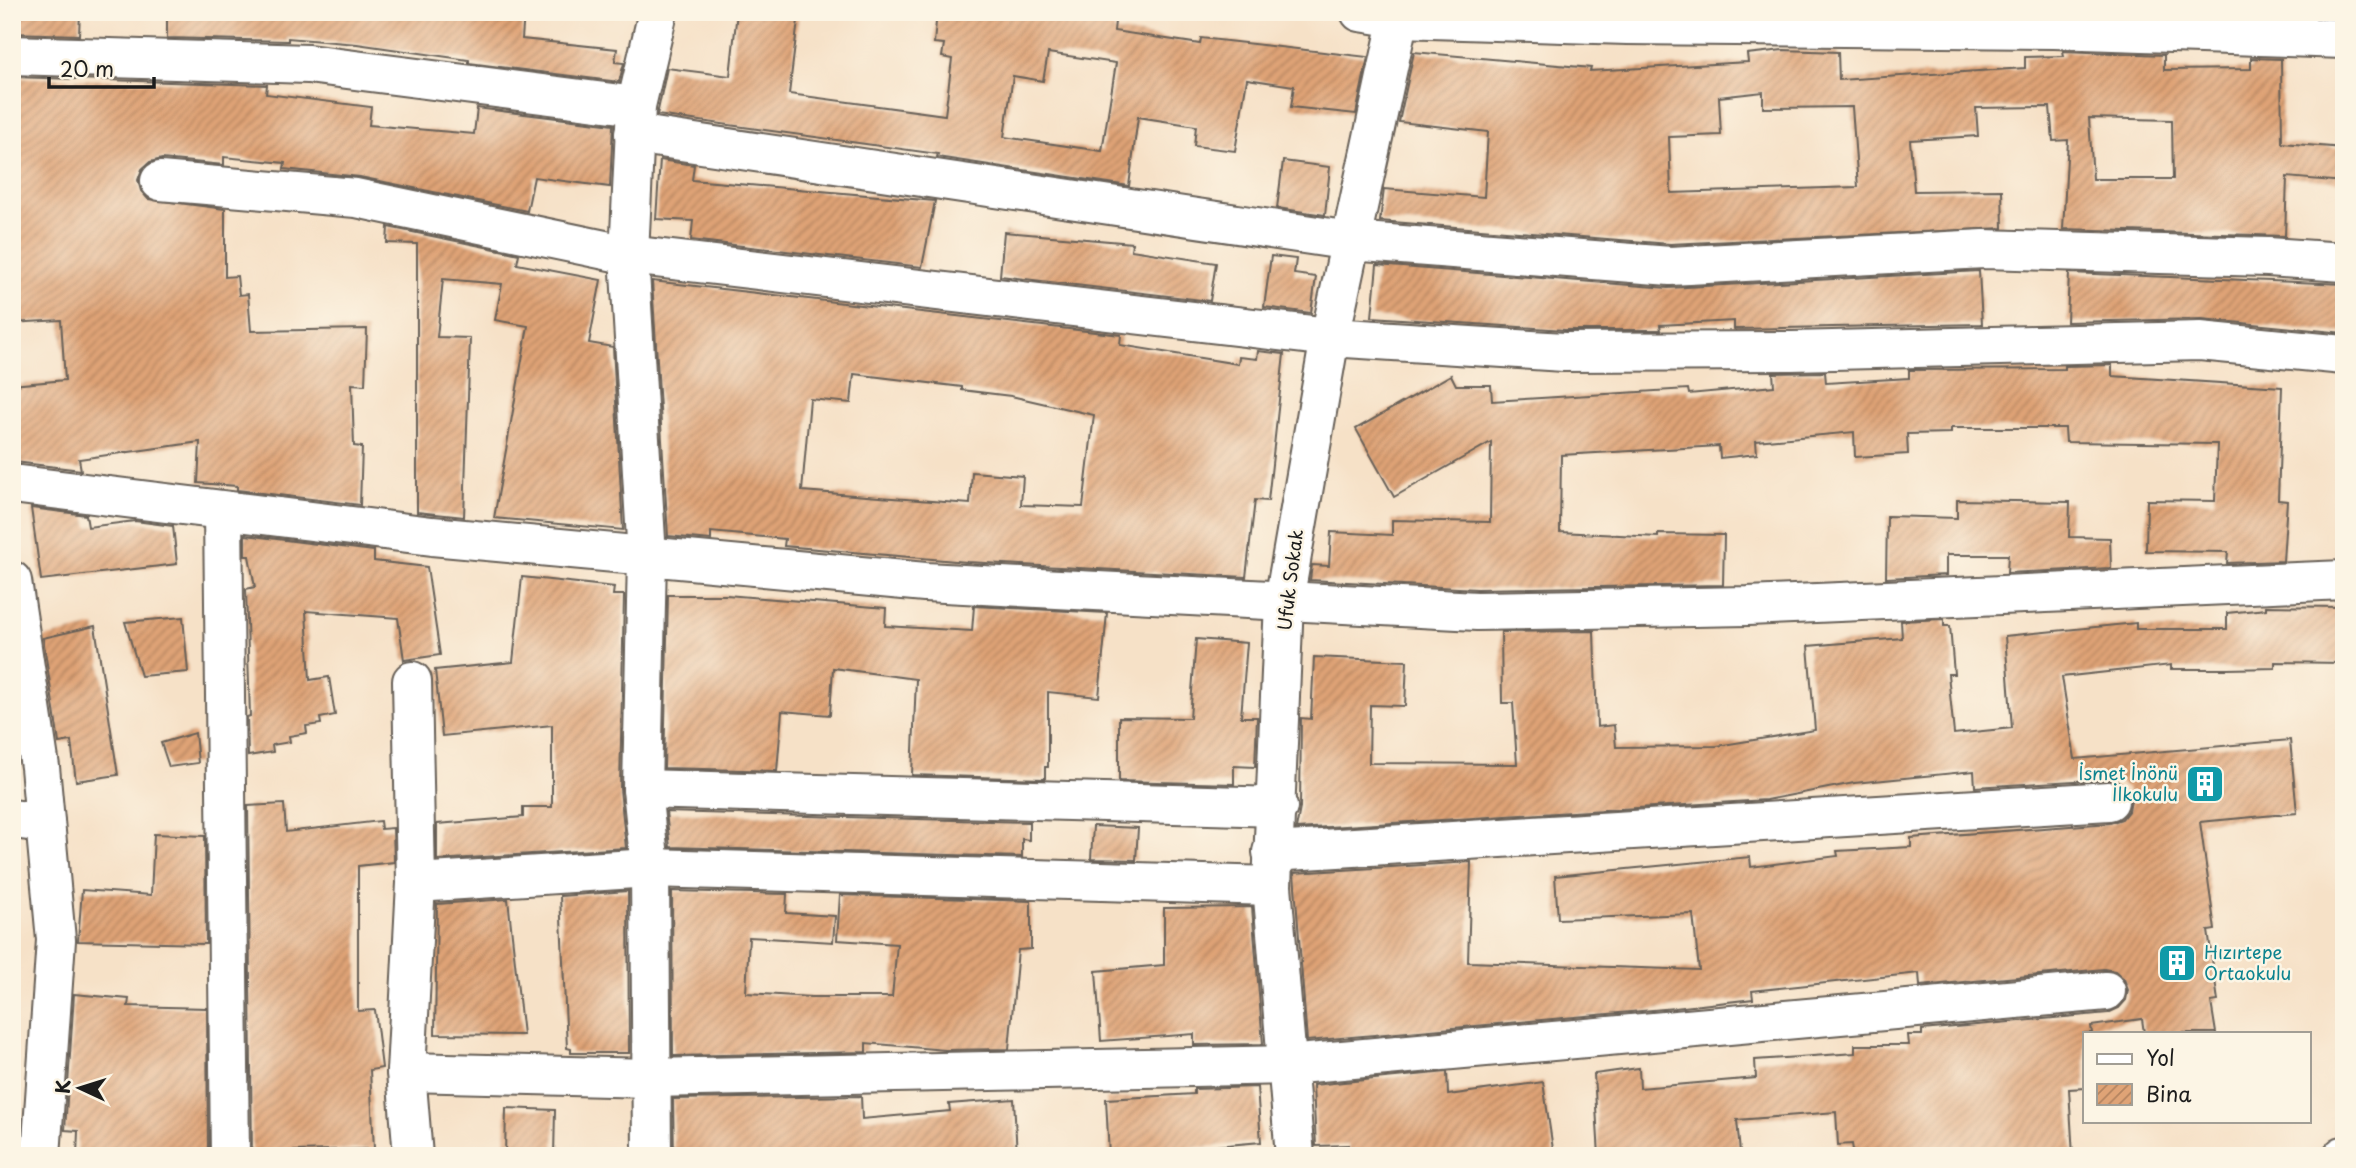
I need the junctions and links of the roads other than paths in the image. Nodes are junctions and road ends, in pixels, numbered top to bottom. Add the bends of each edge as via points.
1 (658, 12) edge
2 (1360, 12) edge
3 (1399, 15) edge
4 (2344, 39) edge
5 (12, 55) edge
6 (635, 120) junction
7 (160, 181) dead end
8 (1351, 240) junction
9 (629, 255) junction
10 (2344, 262) edge
11 (1330, 337) junction
12 (2344, 355) edge
13 (12, 484) edge
14 (223, 511) junction
15 (647, 557) junction
16 (2344, 580) edge
17 (12, 582) edge
18 (1284, 601) junction
19 (412, 681) dead end
20 (642, 789) junction
21 (2109, 801) dead end
22 (1278, 807) junction
23 (29, 821) edge
24 (650, 868) junction
25 (1272, 869) junction
26 (416, 883) junction
27 (2106, 991) dead end
28 (1287, 1065) junction
29 (407, 1072) junction
30 (650, 1078) junction
31 (41, 1156) edge
32 (230, 1156) edge
33 (413, 1156) edge
34 (652, 1156) edge
35 (1294, 1156) edge

1 - 6 street
2 - 3 street
3 - 4 street via 1627,25 2054,29
3 - 8 street, Ufuk Sokak
5 - 6 street via 308,64
6 - 8 street
6 - 9 street
7 - 9 street via 356,198
8 - 10 street via 1670,265 1984,249
8 - 11 street, Ufuk Sokak
9 - 11 street
9 - 15 street
11 - 12 street via 1564,352 2200,341
11 - 18 street, Ufuk Sokak
13 - 14 street
14 - 15 street
14 - 32 street
15 - 18 street via 925,582
15 - 20 street
16 - 18 street via 1748,606 1477,611
17 - 23 street
18 - 22 street, Ufuk Sokak
19 - 26 street
20 - 22 street
20 - 24 street
21 - 25 street
22 - 25 street, Ufuk Sokak
23 - 31 street via 56,940
24 - 25 street
24 - 26 street
24 - 30 street
25 - 28 street, Ufuk Sokak
26 - 29 street
27 - 28 street
28 - 30 street
28 - 35 street, Ufuk Sokak
29 - 30 street
29 - 33 street
30 - 34 street

